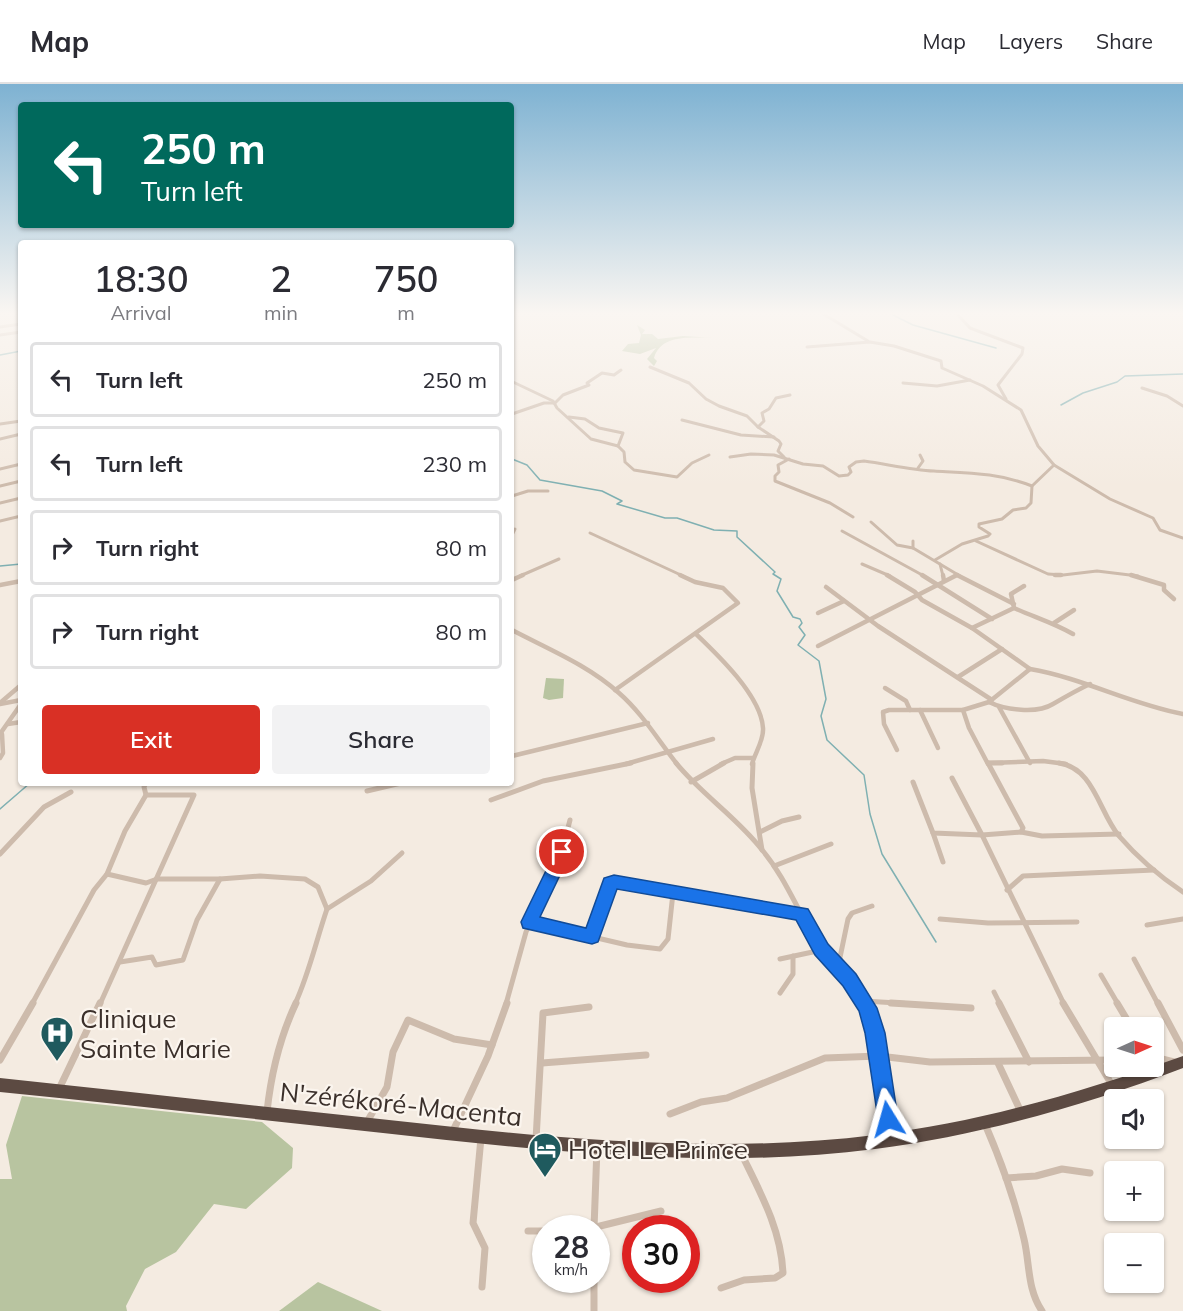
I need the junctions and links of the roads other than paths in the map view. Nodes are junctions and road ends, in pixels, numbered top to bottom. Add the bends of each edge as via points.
1 (618, 372) edge
2 (664, 372) edge
3 (952, 372) edge
4 (1007, 372) edge
5 (970, 380) junction
6 (514, 382) edge
7 (903, 383) dead end
8 (1142, 388) dead end
9 (790, 395) dead end
10 (1008, 401) junction
11 (555, 403) junction
12 (1183, 406) edge
13 (514, 413) edge
14 (569, 417) junction
15 (682, 420) dead end
16 (18, 421) edge
17 (0, 424) edge
18 (759, 427) junction
19 (18, 435) edge
20 (774, 437) junction
21 (0, 439) edge
22 (618, 446) junction
23 (709, 455) dead end
24 (920, 455) dead end
25 (730, 457) dead end
26 (787, 458) junction
27 (18, 465) edge
28 (1054, 465) junction
29 (918, 468) junction
30 (0, 469) edge
31 (18, 482) edge
32 (0, 486) edge
33 (1032, 486) junction
34 (548, 491) dead end
35 (514, 495) edge
36 (18, 499) edge
37 (0, 503) edge
38 (18, 517) edge
39 (853, 517) dead end
40 (0, 521) edge
41 (871, 522) dead end
42 (842, 531) dead end
43 (590, 533) dead end
44 (1183, 538) edge
45 (976, 541) junction
46 (913, 542) dead end
47 (914, 548) junction
48 (559, 559) dead end
49 (935, 560) junction
50 (862, 564) dead end
51 (940, 564) junction
52 (957, 575) junction
53 (514, 579) edge
54 (944, 581) junction
55 (18, 582) edge
56 (938, 584) junction
57 (0, 585) edge
58 (1024, 586) dead end
59 (826, 587) dead end
60 (918, 594) junction
61 (1174, 598) dead end
62 (844, 601) junction
63 (1014, 606) junction
64 (1074, 610) dead end
65 (818, 613) dead end
66 (868, 618) junction
67 (992, 620) junction
68 (1054, 623) junction
69 (972, 628) junction
70 (514, 631) edge
71 (696, 634) junction
72 (1073, 634) dead end
73 (818, 646) dead end
74 (1002, 649) junction
75 (1030, 669) junction
76 (958, 677) junction
77 (1090, 684) junction
78 (18, 688) edge
79 (885, 688) dead end
80 (615, 690) junction
81 (990, 701) junction
82 (18, 702) edge
83 (0, 703) edge
84 (999, 706) junction
85 (18, 707) edge
86 (910, 710) junction
87 (920, 710) junction
88 (963, 710) junction
89 (1182, 712) edge
90 (18, 722) edge
91 (648, 723) junction
92 (8, 724) junction
93 (1, 734) edge
94 (712, 739) dead end
95 (938, 748) dead end
96 (897, 750) dead end
97 (668, 751) junction
98 (514, 756) edge
99 (0, 758) edge
100 (753, 758) junction
101 (989, 763) junction
102 (1030, 763) junction
103 (952, 778) dead end
104 (691, 782) junction
105 (913, 782) dead end
106 (144, 786) edge
107 (386, 786) edge
108 (367, 790) dead end
109 (71, 792) dead end
110 (146, 795) junction
111 (491, 800) dead end
112 (799, 817) dead end
113 (570, 820) dead end
114 (760, 832) junction
115 (1021, 832) junction
116 (933, 833) junction
117 (1119, 834) junction
118 (982, 835) junction
119 (831, 844) dead end
120 (762, 850) junction
121 (402, 853) dead end
122 (0, 854) edge
123 (943, 862) dead end
124 (774, 866) junction
125 (1154, 870) junction
126 (107, 874) junction
127 (157, 879) junction
128 (220, 879) junction
129 (1007, 890) junction
130 (1183, 892) edge
131 (673, 893) junction
132 (872, 906) dead end
133 (327, 909) junction
134 (801, 914) junction
135 (940, 919) dead end
136 (1183, 919) edge
137 (529, 922) junction
138 (1077, 922) dead end
139 (1025, 923) junction
140 (1147, 925) dead end
141 (592, 937) junction
142 (822, 950) junction
143 (794, 956) junction
144 (780, 959) dead end
145 (1134, 959) dead end
146 (120, 962) junction
147 (838, 967) junction
148 (1101, 975) dead end
149 (994, 992) dead end
150 (780, 993) dead end
151 (864, 1001) junction
152 (589, 1007) dead end
153 (971, 1008) dead end
154 (1126, 1017) edge
155 (492, 1045) junction
156 (646, 1055) dead end
157 (879, 1056) junction
158 (1164, 1057) edge
159 (1182, 1058) edge
160 (0, 1060) edge
161 (1104, 1061) edge
162 (1029, 1062) junction
163 (1099, 1062) junction
164 (542, 1063) junction
165 (998, 1063) junction
166 (1164, 1064) edge
167 (1137, 1077) edge
168 (0, 1085) edge
169 (1115, 1089) joint
170 (58, 1091) junction
171 (1104, 1092) edge
172 (267, 1114) junction
173 (670, 1114) dead end
174 (1022, 1115) junction
175 (366, 1124) junction
176 (985, 1124) junction
177 (452, 1134) junction
178 (481, 1138) junction
179 (891, 1140) junction
180 (536, 1142) junction
181 (597, 1148) junction
182 (740, 1150) junction
183 (1090, 1173) dead end
184 (1006, 1178) junction
185 (661, 1211) dead end
186 (594, 1215) edge
187 (610, 1224) edge
188 (528, 1232) dead end
189 (532, 1232) edge
190 (482, 1287) dead end
191 (721, 1288) dead end
192 (594, 1293) edge
193 (1038, 1309) edge
194 (594, 1311) edge

1 - 11 street via 602,374
2 - 18 street via 689,383 719,406 747,416
3 - 5 street
4 - 10 street via 998,384
5 - 7 street via 938,386
5 - 10 street
6 - 11 street
8 - 12 street
9 - 18 street via 776,398 762,413 764,421
10 - 28 street via 1021,410 1036,443
11 - 13 street
11 - 14 street
14 - 22 street via 591,439
14 - 22 street via 585,418 599,428 623,432
15 - 20 street via 741,435
16 - 17 street
18 - 20 street
19 - 21 street
20 - 26 street via 781,444 778,451
22 - 23 street via 632,468 674,478
24 - 29 street via 923,461
25 - 26 street via 759,454
26 - 29 street via 823,466 839,476 848,475 849,467 856,462
26 - 39 street via 778,465 774,480
27 - 30 street
28 - 33 street
28 - 44 street via 1110,499 1153,518 1160,530
29 - 33 street via 994,475
31 - 32 street
33 - 45 street via 1026,508 979,524 990,534
34 - 35 street
36 - 37 street
38 - 40 street
41 - 47 street via 897,545
42 - 56 street
43 - 71 street via 694,582 723,588 737,599 738,603
45 - 49 street via 962,544
45 - 61 street via 1048,574 1059,577 1096,571 1146,579 1164,585 1164,590
46 - 47 street
47 - 49 street
48 - 53 street
49 - 51 street
50 - 60 street
51 - 52 street
51 - 54 street
52 - 54 street
52 - 63 street
54 - 56 street
55 - 57 street
56 - 60 street
56 - 67 street
58 - 63 street via 1011,594
59 - 62 street
60 - 66 street
60 - 69 street
62 - 65 street
62 - 66 street
63 - 67 street
63 - 68 street
64 - 68 street
66 - 73 street
66 - 76 street
67 - 69 street
68 - 72 street
69 - 74 street
70 - 80 street
71 - 80 street
71 - 100 street via 734,675 755,706 764,731
74 - 75 street
74 - 76 street
75 - 77 street
75 - 81 street
76 - 81 street
77 - 84 street via 1052,705 1036,709
77 - 89 street via 1152,708
78 - 83 street
79 - 86 street via 906,701
80 - 91 street
81 - 84 street
81 - 88 street
82 - 83 street
84 - 102 street
85 - 92 street
86 - 87 street
86 - 96 street via 883,712 884,724
87 - 88 street
87 - 95 street
88 - 101 street
90 - 92 street
91 - 97 street
91 - 98 street
92 - 93 street
93 - 99 street
94 - 97 street
97 - 104 street
97 - 111 street via 609,769 543,782
100 - 104 street via 728,758
100 - 114 street via 752,796
101 - 102 street
101 - 115 street via 1018,814
102 - 117 street via 1074,766
103 - 118 street
104 - 120 street
105 - 116 street
106 - 110 street
107 - 108 street
109 - 122 street via 36,815
110 - 126 street
110 - 127 street via 194,795
112 - 114 street
113 - 137 street via 569,836
114 - 120 street
115 - 117 street via 1042,836
115 - 118 street
116 - 118 street
116 - 123 street
117 - 125 street
118 - 129 street
119 - 124 street
120 - 124 street
121 - 133 street via 371,881
124 - 134 street
125 - 129 street via 1023,876
125 - 130 street
126 - 127 street via 146,882
126 - 160 street via 94,890
127 - 128 street
127 - 146 street
128 - 133 street via 305,879 318,887
128 - 146 street via 197,920 183,960 156,965 152,957
129 - 139 street
131 - 134 street
131 - 141 street via 610,883
131 - 141 street via 664,947 644,948
132 - 147 street via 852,913 848,919
133 - 172 street via 271,1078
134 - 142 street
135 - 139 street
136 - 140 street
137 - 141 street
137 - 155 street
138 - 139 street
139 - 163 street via 1057,993
142 - 143 street
142 - 147 street
143 - 144 street
143 - 150 street via 793,974
145 - 159 street
146 - 170 street
147 - 151 street
148 - 154 street
149 - 162 street
151 - 153 street
151 - 157 street
152 - 164 street via 543,1013
155 - 175 street via 454,1039 408,1020 393,1052 387,1087
155 - 177 street
156 - 164 street
157 - 165 street
157 - 173 street via 825,1058 727,1098 701,1102
157 - 179 street
158 - 159 street
159 - 166 highway, N'zérékoré-Macenta
161 - 163 street
162 - 163 street
162 - 165 street
163 - 169 street
164 - 180 street
165 - 174 street
167 - 169 highway, N'zérékoré-Macenta
168 - 170 highway, N'zérékoré-Macenta
170 - 172 highway, N'zérékoré-Macenta
171 - 174 highway, N'zérékoré-Macenta
172 - 175 highway, N'zérékoré-Macenta
174 - 176 highway, N'zérékoré-Macenta
175 - 177 highway, N'zérékoré-Macenta
176 - 179 highway, N'zérékoré-Macenta
176 - 184 street
177 - 178 highway, N'zérékoré-Macenta
178 - 180 highway, N'zérékoré-Macenta
178 - 190 street via 473,1223 485,1248
179 - 182 highway, N'zérékoré-Macenta
180 - 181 highway, N'zérékoré-Macenta
181 - 182 highway, N'zérékoré-Macenta
181 - 186 street
182 - 191 street via 774,1222 783,1273
183 - 184 street via 1062,1169
184 - 193 street
185 - 187 street
188 - 189 street
192 - 194 street

